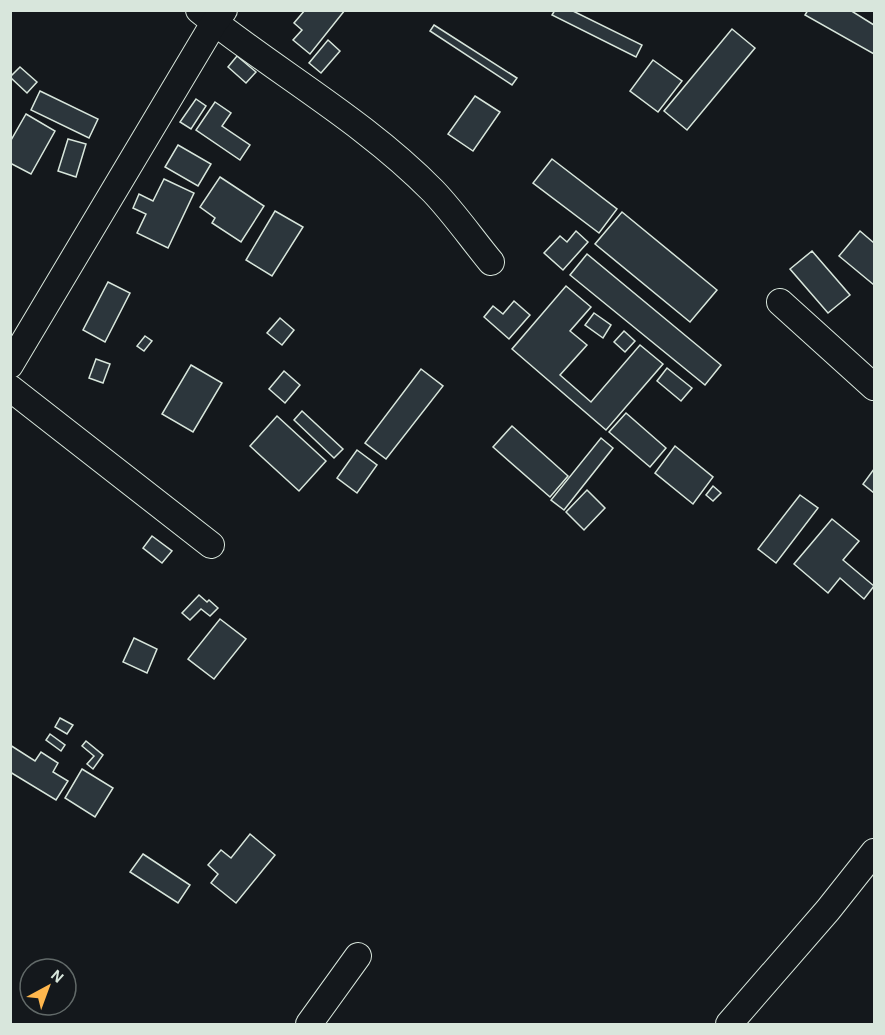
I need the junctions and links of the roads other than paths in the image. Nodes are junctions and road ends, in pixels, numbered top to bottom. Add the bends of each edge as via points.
1 (212, 15) edge
2 (491, 262) dead end
3 (780, 302) dead end
4 (10, 365) edge
5 (874, 387) edge
6 (10, 388) edge
7 (211, 545) dead end
8 (874, 852) edge
9 (358, 956) dead end
10 (309, 1024) edge
11 (729, 1024) edge

1 - 2 street via 375,139 434,192
1 - 4 street
3 - 5 street
6 - 7 street
8 - 11 street
9 - 10 street

